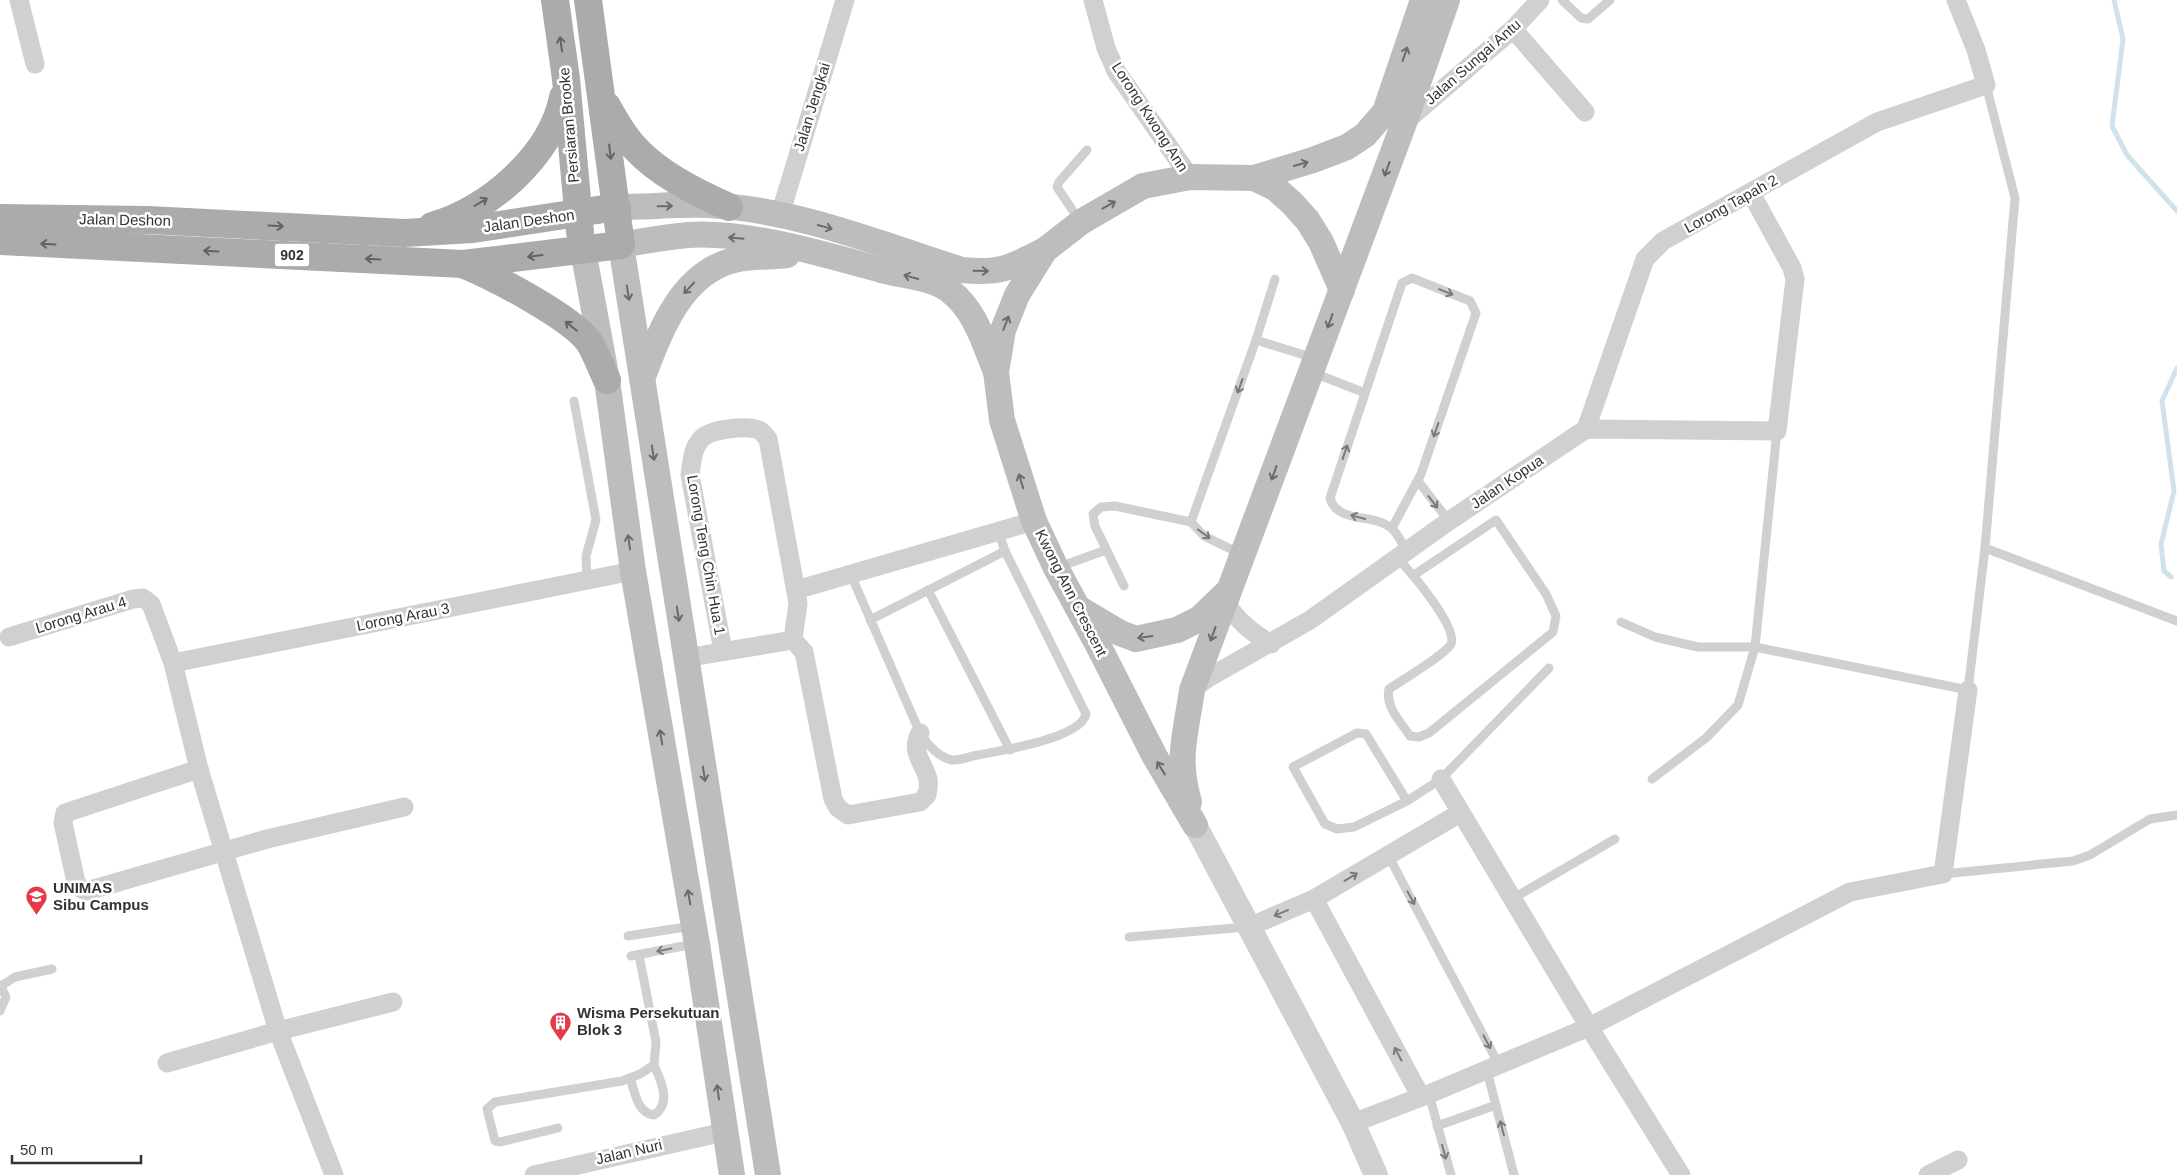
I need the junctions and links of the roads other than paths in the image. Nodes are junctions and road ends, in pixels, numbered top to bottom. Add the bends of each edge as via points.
1 (19, 0) edge
2 (555, 0) edge
3 (588, 0) edge
4 (845, 0) edge
5 (1093, 0) edge
6 (1423, 0) edge
7 (1447, 0) edge
8 (1540, 0) edge
9 (1562, 0) edge
10 (1956, 0) edge
11 (1604, 2) edge
12 (1513, 29) junction
13 (35, 64) dead end
14 (566, 79) junction
15 (1986, 85) junction
16 (603, 98) junction
17 (1585, 112) dead end
18 (1404, 123) junction
19 (1087, 150) dead end
20 (1190, 177) junction
21 (1254, 178) junction
22 (1750, 193) junction
23 (616, 207) junction
24 (729, 207) junction
25 (577, 214) junction
26 (780, 215) junction
27 (0, 218) edge
28 (1081, 222) junction
29 (404, 233) junction
30 (0, 241) edge
31 (621, 244) junction
32 (583, 250) junction
33 (1044, 250) junction
34 (815, 252) junction
35 (463, 264) junction
36 (1275, 279) dead end
37 (1342, 290) junction
38 (1256, 340) junction
39 (1314, 366) junction
40 (996, 372) junction
41 (642, 379) junction
42 (607, 380) junction
43 (1365, 393) junction
44 (574, 401) dead end
45 (1586, 429) junction
46 (1778, 431) junction
47 (1418, 481) junction
48 (1034, 520) junction
49 (1449, 521) junction
50 (1191, 522) junction
51 (1392, 528) junction
52 (998, 532) junction
53 (1986, 548) junction
54 (1106, 550) junction
55 (1004, 551) junction
56 (1243, 555) junction
57 (1402, 555) junction
58 (1056, 568) junction
59 (633, 571) junction
60 (851, 575) junction
61 (1414, 575) junction
62 (587, 580) junction
63 (1124, 586) dead end
64 (796, 590) junction
65 (928, 590) junction
66 (1228, 595) junction
67 (1076, 608) junction
68 (870, 620) junction
69 (2177, 621) edge
70 (1621, 622) dead end
71 (9, 637) dead end
72 (793, 640) junction
73 (1271, 644) junction
74 (1755, 647) junction
75 (723, 651) junction
76 (685, 658) junction
77 (173, 663) junction
78 (1549, 668) dead end
79 (1192, 690) junction
80 (1968, 690) junction
81 (920, 733) junction
82 (1010, 750) junction
83 (199, 769) junction
84 (1652, 779) dead end
85 (1441, 780) junction
86 (1407, 801) junction
87 (404, 806) dead end
88 (1460, 812) junction
89 (2177, 815) edge
90 (1195, 825) junction
91 (1615, 839) dead end
92 (222, 851) junction
93 (1388, 855) junction
94 (1943, 874) junction
95 (1314, 899) junction
96 (1512, 899) junction
97 (1248, 927) junction
98 (696, 935) junction
99 (628, 936) dead end
100 (1129, 937) dead end
101 (52, 969) dead end
102 (0, 985) edge
103 (393, 1002) dead end
104 (0, 1011) edge
105 (1589, 1028) junction
106 (278, 1031) junction
107 (168, 1063) dead end
108 (654, 1065) junction
109 (1493, 1068) junction
110 (630, 1078) junction
111 (1425, 1096) junction
112 (1496, 1105) junction
113 (1353, 1123) junction
114 (1437, 1126) junction
115 (558, 1128) dead end
116 (724, 1132) junction
117 (1958, 1160) dead end
118 (334, 1175) edge
119 (534, 1175) edge
120 (732, 1175) edge
121 (768, 1175) edge
122 (1376, 1175) edge
123 (1451, 1175) edge
124 (1514, 1175) edge
125 (1681, 1175) edge
126 (1928, 1175) edge

1 - 13 street
14 -> 2 main road, Persiaran Brooke
3 - 16 main road
4 - 26 street, Jalan Jengkai
5 - 20 street, Lorong Kwong Ann via 1116,71
21 -> 6 main road via 1347,148 1365,134 1385,112
7 - 18 main road
8 - 12 street, Jalan Sungai Antu
9 - 11 lane via 1581,18 1588,19
10 - 15 street
12 - 17 street
12 - 18 street, Jalan Sungai Antu
14 - 25 main road, Persiaran Brooke
29 -> 14 main road via 440,224 463,213 509,182 542,147 552,131
15 - 22 street, Lorong Tapah 2 via 1877,122
15 - 53 lane via 2015,198
16 -> 23 main road
16 - 24 main road via 638,152 681,183
18 -> 37 main road
19 - 28 lane via 1058,187
20 - 21 main road, Kwong Ann Crescent
28 -> 20 main road, Kwong Ann Crescent via 1143,186
21 - 37 main road, Kwong Ann Crescent via 1275,188 1308,221
22 - 45 street, Lorong Tapah 2 via 1663,241 1645,259
22 - 46 street via 1795,279
23 -> 24 main road, Jalan Deshon
23 - 25 main road, Jalan Deshon / 902
23 - 31 main road
24 - 26 main road, Jalan Deshon
25 - 29 main road, Jalan Deshon / 902 via 473,229
25 - 32 main road, Persiaran Brooke
26 -> 33 main road, Jalan Deshon via 846,232 962,270 980,272 1010,268
27 -> 29 main road, Jalan Deshon / 902 via 148,220
28 - 33 main road, Kwong Ann Crescent
35 -> 30 main road, Jalan Deshon / 902
31 - 32 main road, Jalan Deshon / 902
34 -> 31 main road, Jalan Deshon via 742,238 690,235
31 -> 41 main road
32 -> 35 main road, Jalan Deshon / 902
32 - 42 main road
40 -> 33 main road, Kwong Ann Crescent via 1003,330 1017,295
40 -> 34 main road, Jalan Deshon via 977,324 967,307 949,290 930,282
34 -> 41 main road via 735,260 714,267 692,284 677,302
42 -> 35 main road via 588,341 567,322 502,282
36 - 38 lane
37 -> 39 main road
38 - 39 lane
38 -> 50 lane
39 - 43 lane
39 -> 56 main road
48 -> 40 main road, Kwong Ann Crescent via 1002,420
41 -> 76 main road
59 -> 42 main road
43 -> 47 lane via 1402,283 1412,278 1470,301 1476,314
51 -> 43 lane via 1343,513 1333,507 1330,498
44 - 62 lane via 596,520 586,556
45 - 46 street
45 - 49 street, Jalan Kopua
46 - 74 lane
47 -> 49 lane
47 - 51 lane
48 - 52 street
48 - 58 main road, Kwong Ann Crescent
49 - 57 street, Jalan Kopua
50 - 54 lane via 1115,506 1101,507 1092,518
50 -> 56 lane via 1204,536
51 - 57 lane
52 - 55 lane
52 - 60 street
53 - 69 lane
53 - 80 lane
54 - 58 lane
54 - 63 lane
55 - 65 lane
55 - 82 lane via 1086,714 1080,724 1030,746
56 - 66 main road
57 - 61 lane
57 - 73 street, Jalan Kopua
58 - 67 main road, Kwong Ann Crescent
59 - 62 street, Lorong Arau 3
98 -> 59 main road
60 - 64 street
60 - 68 lane
61 - 61 lane via 1496,520 1546,594 1556,622 1553,632 1419,738 1410,736 1394,712 1388,697 1389,689 1442,652 1451,644 1452,634 1449,624
62 - 77 street, Lorong Arau 3
64 - 72 street, Lorong Teng Chin Hua 1 via 798,603
64 - 75 street, Lorong Teng Chin Hua 1 via 768,438 761,431 745,427 710,433 701,439 693,453 690,475
65 - 68 lane
65 - 82 lane
66 -> 67 main road via 1199,619 1177,630 1150,637 1136,638 1120,633
66 - 73 street via 1239,621
66 -> 79 main road
90 -> 67 main road, Kwong Ann Crescent
68 - 81 lane
70 - 74 lane via 1655,637 1698,647
71 - 77 street, Lorong Arau 4 via 143,598 151,604
72 - 75 street
72 - 81 street via 804,652 833,799 838,808 848,815 920,802 927,796 928,780 915,752
73 - 79 street, Jalan Kopua
74 - 80 lane
74 - 84 lane via 1738,705 1706,738
75 - 76 street
76 -> 121 main road
77 - 83 street
78 - 85 lane
79 - 90 main road via 1182,748 1185,788
80 - 94 street
81 - 82 lane via 937,752 952,760
83 - 92 street
83 - 92 street via 64,813 63,823 76,882 86,891
85 - 86 lane
85 - 88 street
86 - 86 lane via 1354,827 1337,829 1325,824 1293,767 1357,733 1366,734
87 - 92 street
88 - 93 street
88 - 96 street
89 - 94 lane via 2150,819 2090,855 2073,861
90 - 97 street
91 - 96 lane
92 - 106 street
95 -> 93 street
93 -> 109 lane
94 - 105 street via 1850,892
95 -> 97 street
111 -> 95 street
96 - 105 street
97 - 100 lane
97 - 113 street
98 - 99 lane
98 -> 108 lane via 635,955 656,1042
116 -> 98 main road
101 - 102 lane via 15,977
102 - 104 lane via 6,997
103 - 106 street
105 - 109 street
105 - 125 street
106 - 107 street
106 - 118 street
108 - 110 lane
108 - 110 lane via 662,1084 664,1102 661,1111 654,1115 641,1110
109 - 111 street
109 - 112 lane
110 - 115 lane via 495,1102 487,1109 495,1140 500,1142
111 - 113 street
111 - 114 lane
112 - 114 lane
124 -> 112 lane
113 - 122 street
114 -> 123 lane
116 - 119 street, Jalan Nuri
116 - 120 main road
117 - 126 street

